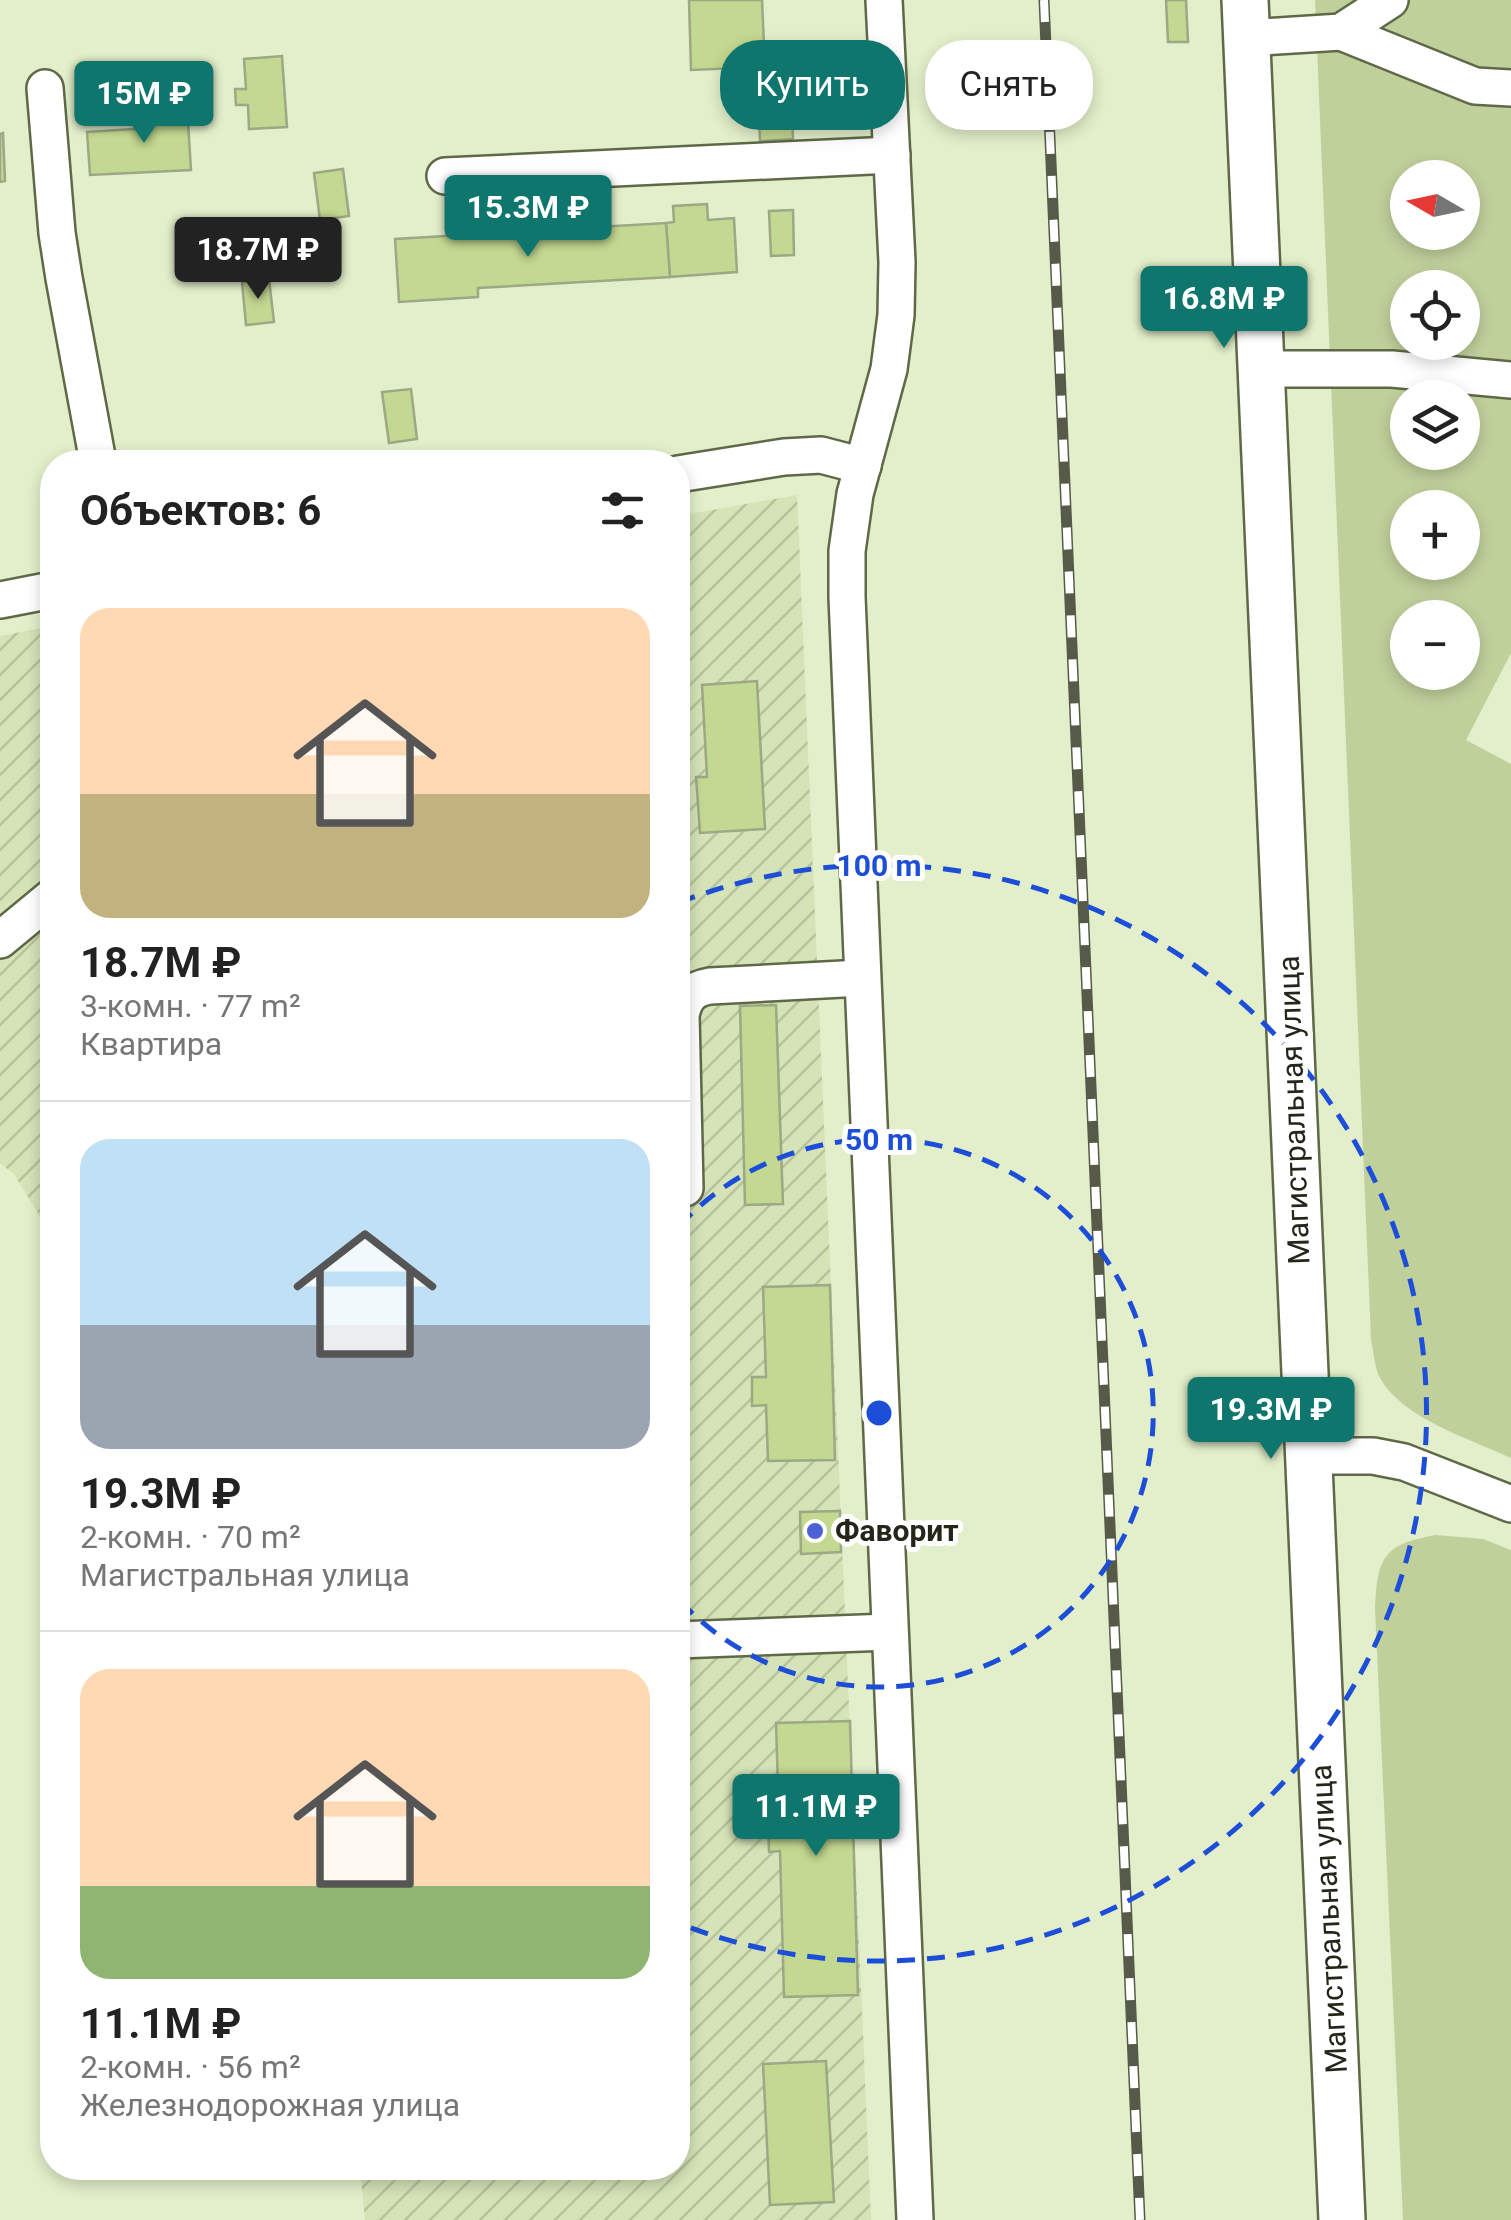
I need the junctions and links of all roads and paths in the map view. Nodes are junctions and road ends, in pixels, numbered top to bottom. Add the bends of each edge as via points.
1 (884, 0) edge
2 (1390, 0) edge
3 (1246, 19) edge
4 (1341, 32) junction
5 (45, 88) dead end
6 (1511, 88) edge
7 (892, 155) junction
8 (446, 176) dead end
9 (1262, 369) junction
10 (1511, 380) edge
11 (96, 450) edge
12 (863, 466) junction
13 (690, 472) edge
14 (40, 592) edge
15 (0, 600) edge
16 (40, 907) edge
17 (0, 940) edge
18 (862, 978) junction
19 (690, 995) edge
20 (1308, 1456) junction
21 (1511, 1504) edge
22 (889, 1632) junction
23 (690, 1640) edge
24 (914, 2220) edge
25 (1342, 2220) edge

1 - 7 street
2 - 4 street
3 - 4 street
3 - 9 main road, Магистральная улица
4 - 6 street via 1475,86
5 - 11 street via 57,233
7 - 8 street
7 - 12 street via 896,315
9 - 10 street via 1377,368
9 - 20 main road, Магистральная улица
12 - 13 street via 821,455
12 - 18 street via 846,597
14 - 15 street
16 - 17 street
18 - 19 street via 710,986
18 - 22 street
20 - 21 street via 1404,1462
20 - 25 main road, Магистральная улица
22 - 23 street
22 - 24 street

